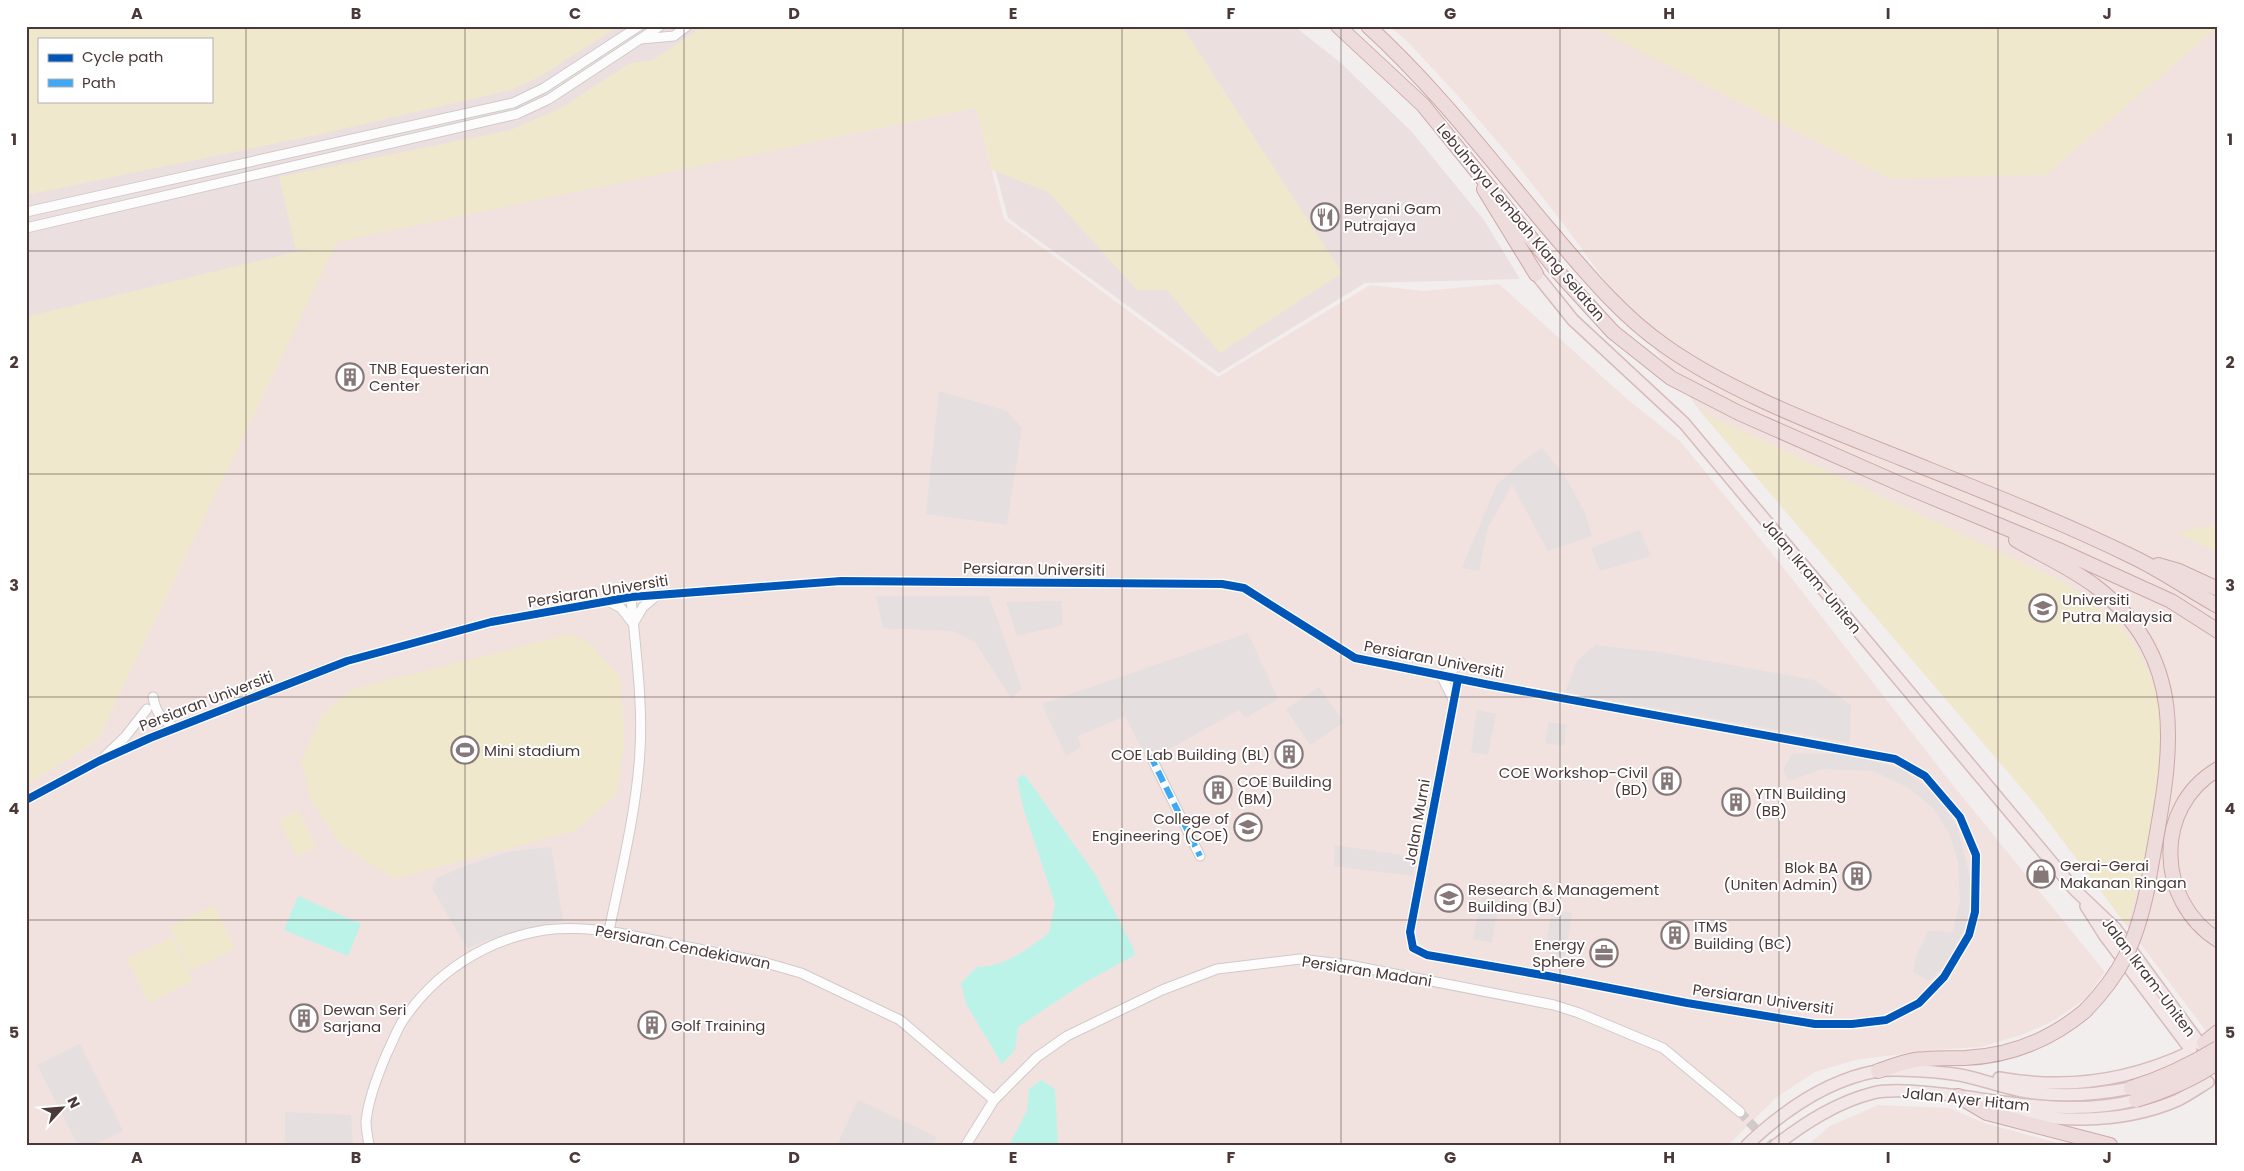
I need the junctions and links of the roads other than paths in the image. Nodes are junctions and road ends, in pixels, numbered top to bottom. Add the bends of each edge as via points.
1 (639, 26) edge
2 (660, 26) edge
3 (687, 26) edge
4 (1338, 26) edge
5 (1368, 26) edge
6 (640, 39) junction
7 (1466, 157) junction
8 (26, 212) edge
9 (26, 228) edge
10 (1536, 274) joint
11 (1966, 512) junction
12 (2134, 557) junction
13 (2218, 589) edge
14 (657, 595) junction
15 (631, 597) junction
16 (607, 601) junction
17 (2218, 606) edge
18 (633, 624) junction
19 (2218, 631) edge
20 (1460, 662) dead end
21 (1441, 675) junction
22 (1458, 679) junction
23 (153, 697) dead end
24 (1454, 701) junction
25 (147, 709) dead end
26 (175, 728) junction
27 (1150, 755) dead end
28 (99, 761) junction
29 (2218, 770) edge
30 (26, 800) edge
31 (1200, 856) dead end
32 (609, 930) junction
33 (2218, 940) edge
34 (1413, 948) joint
35 (2218, 1032) edge
36 (2203, 1047) edge
37 (2218, 1062) edge
38 (1878, 1070) junction
39 (1978, 1079) junction
40 (2214, 1083) edge
41 (2134, 1094) junction
42 (1958, 1096) junction
43 (1976, 1098) junction
44 (994, 1100) junction
45 (1740, 1112) tunnel mouth
46 (1777, 1144) edge
47 (369, 1145) edge
48 (966, 1145) edge
49 (1746, 1145) edge
50 (2110, 1145) edge

1 - 8 street via 544,88 513,103
2 - 6 street
3 - 6 street via 674,36
4 - 7 highway, Lebuhraya Lembah Klang Selatan via 1423,105
5 - 12 highway, Lebuhraya Lembah Klang Selatan via 1402,57 1464,126 1574,259 1621,310 1664,345 1699,368 1776,405
6 - 9 street via 549,98 517,114
7 - 10 highway
7 - 11 highway, Lebuhraya Lembah Klang Selatan via 1559,273 1613,332 1671,378 1739,413
10 - 36 main road, Jalan Ikram-Uniten via 1572,320 1684,423 2076,890 2115,928
11 - 19 highway via 2171,601
11 - 38 highway, bridge via 2095,586 2122,610 2157,664 2166,696 2169,731 2147,890 2140,924 2129,951 2104,992 2068,1026 2024,1048 1994,1055 1914,1060
12 - 13 highway via 2179,571
12 - 17 highway
14 - 15 street, Persiaran Universiti
14 - 18 street via 643,607
14 - 21 street, Persiaran Universiti via 841,580 1222,584 1244,588 1355,658
15 - 16 street, Persiaran Universiti
15 - 18 street
16 - 18 street via 621,608
16 - 26 street, Persiaran Universiti via 491,622 347,661
18 - 32 street via 640,750 628,836
20 - 21 street via 1450,672
21 - 22 street, Persiaran Universiti
21 - 24 street
22 - 24 street, Jalan Murni
22 - 34 street, Persiaran Universiti via 1895,759 1926,776 1960,817 1976,855 1974,912 1969,934 1944,977 1919,1003 1886,1020 1852,1024 1815,1024 1667,999 1427,955
23 - 26 street via 160,718
24 - 34 street, Jalan Murni via 1410,932
25 - 28 street via 125,737
26 - 28 street, Persiaran Universiti
27 - 31 street
28 - 30 street, Persiaran Universiti
29 - 33 highway via 2193,790 2180,812 2172,832 2170,856 2172,879 2181,901 2192,920
32 - 44 street, Persiaran Cendekiawan via 801,973 900,1020
32 - 47 street, Persiaran Cendekiawan via 544,930 505,940 474,954 442,976 400,1024 383,1063 366,1122
35 - 36 highway
36 - 39 main road via 2135,1074 2080,1083 2021,1082 1990,1076
36 - 40 main road via 2187,1064 2191,1076
36 - 41 highway, bridge via 2193,1064 2152,1082
37 - 41 highway, bridge via 2165,1091
38 - 39 main road, Jalan Ayer Hitam via 1940,1072
38 - 49 main road, Jalan Ayer Hitam via 1819,1091 1784,1113
39 - 41 main road, Jalan Ayer Hitam via 2050,1095
40 - 43 main road via 2148,1110 2084,1118 2036,1116 1990,1106
41 - 43 main road, Jalan Ayer Hitam via 2097,1107 2056,1108
42 - 43 main road, Jalan Ayer Hitam
42 - 46 main road, Jalan Ayer Hitam via 1875,1092 1826,1112
42 - 50 highway via 1987,1113
44 - 45 street, Persiaran Madani via 1037,1057 1067,1036 1162,990 1217,969 1300,959 1349,965 1554,1005 1579,1013 1663,1048
44 - 48 street, Persiaran Madani

